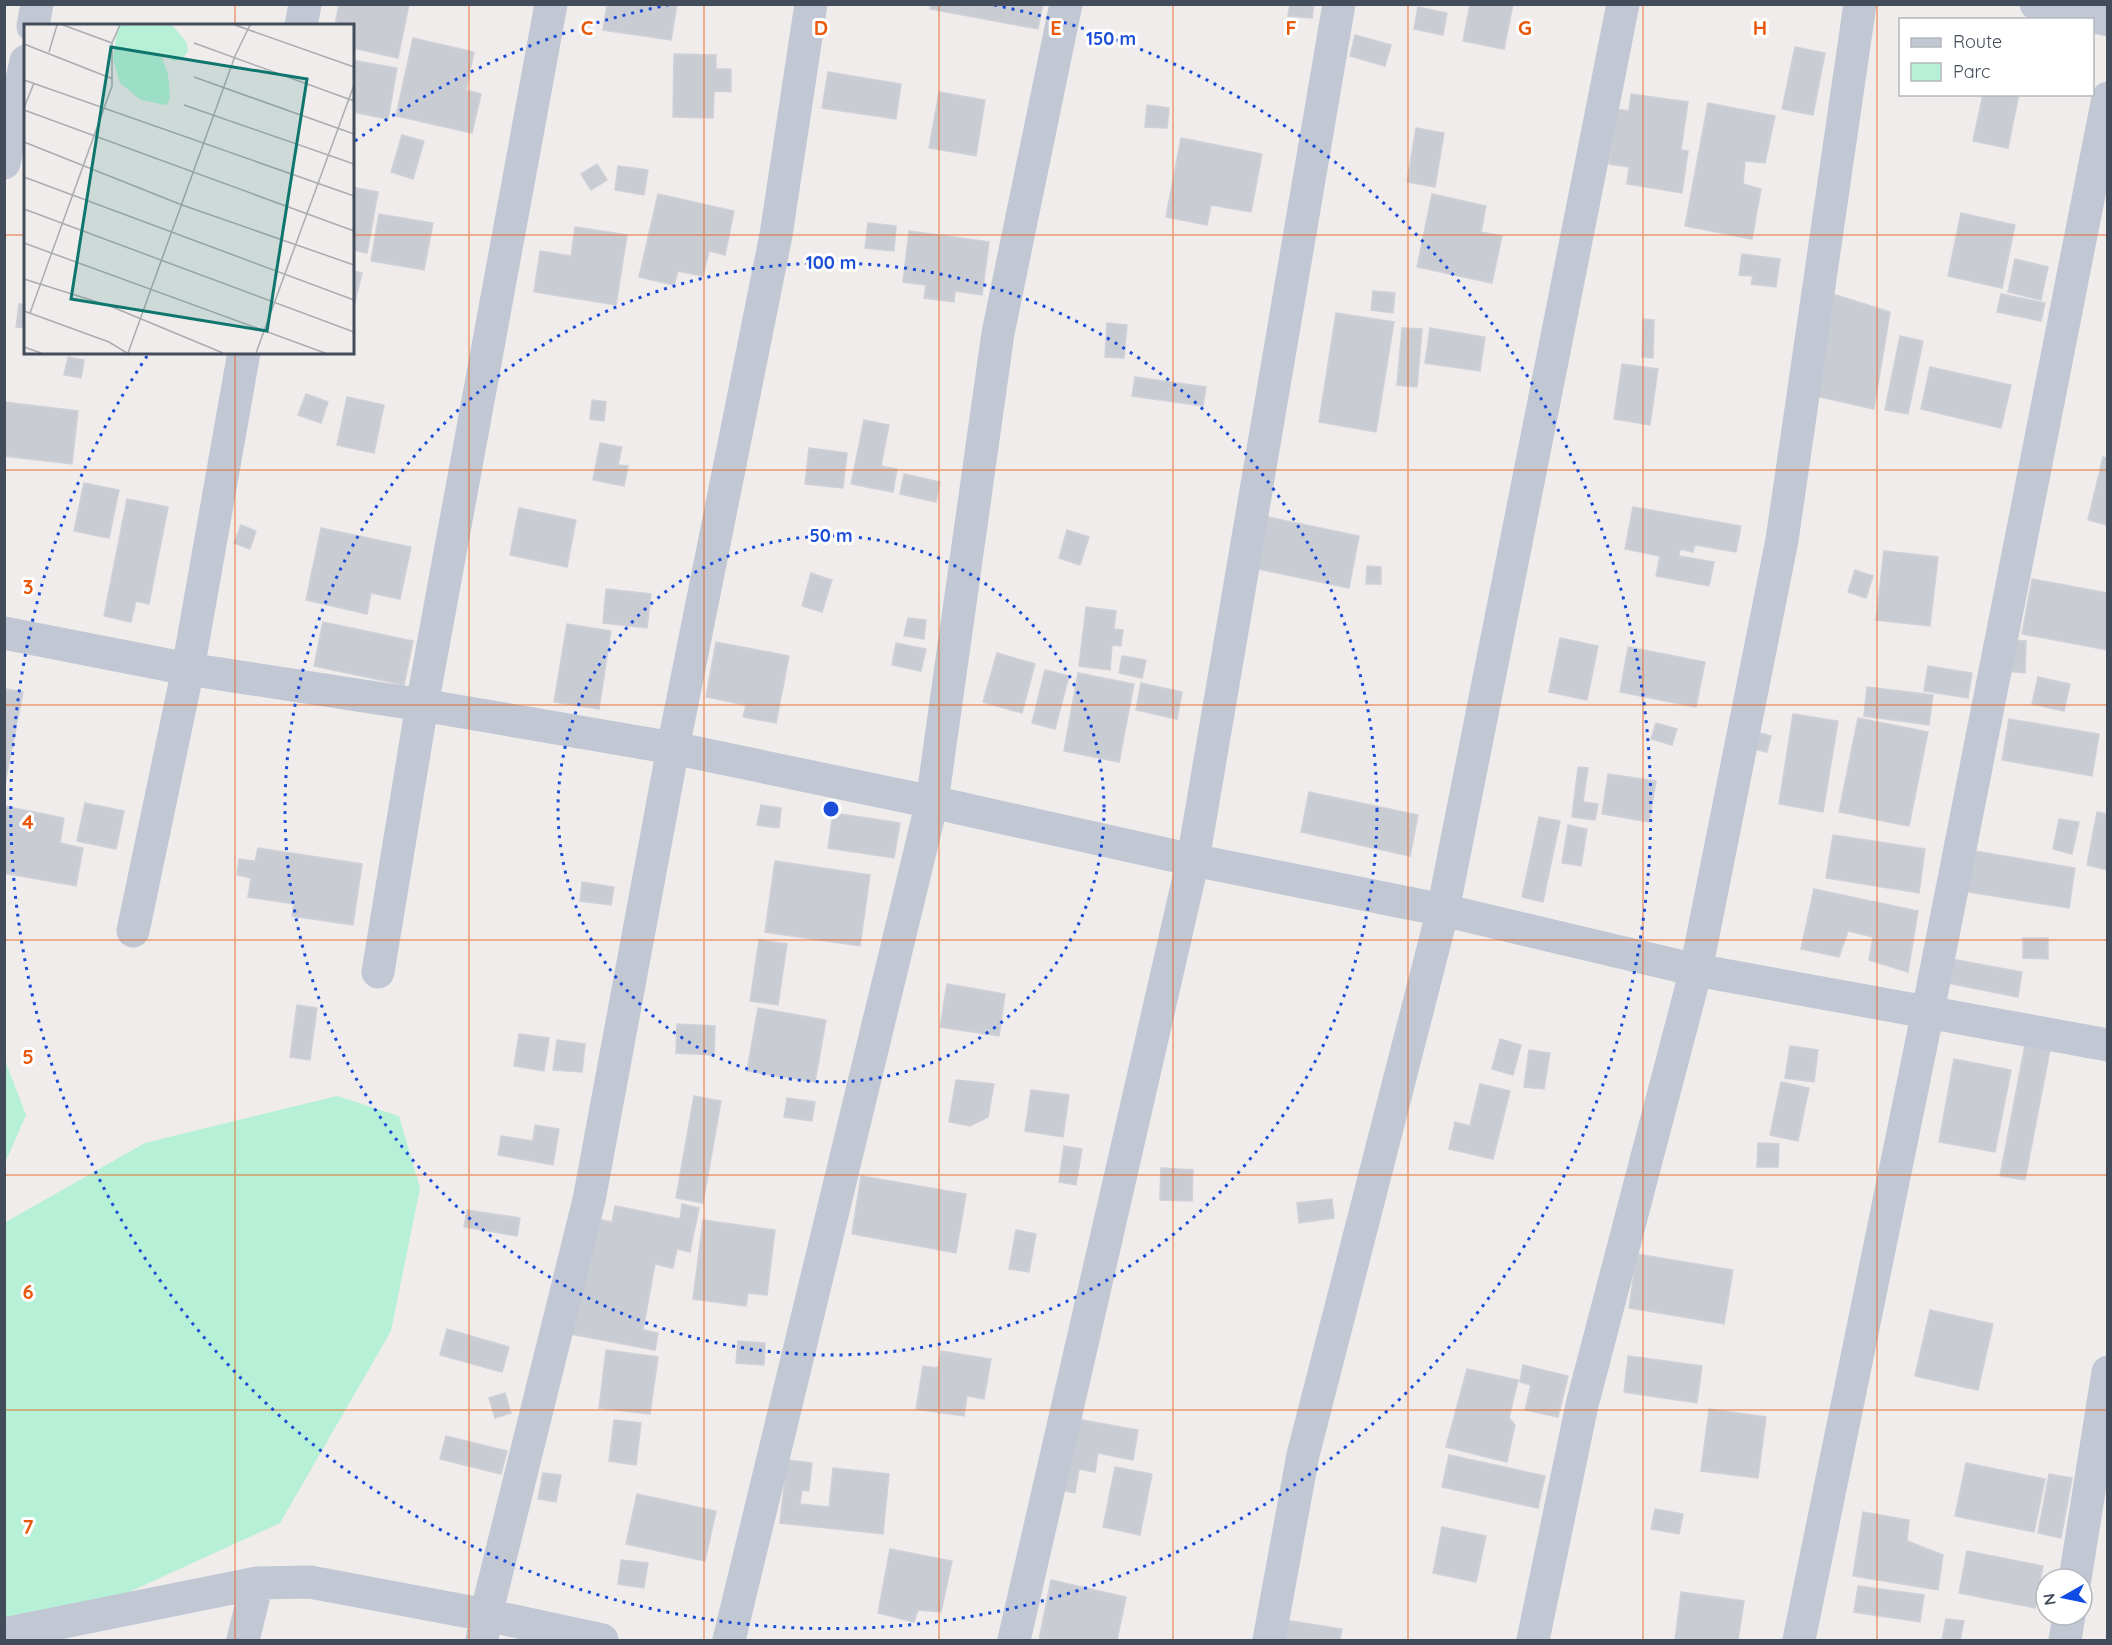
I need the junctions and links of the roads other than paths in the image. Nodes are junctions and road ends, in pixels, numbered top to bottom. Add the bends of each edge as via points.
1 (37, 4) edge
2 (305, 4) edge
3 (551, 4) edge
4 (811, 4) edge
5 (1066, 4) edge
6 (1340, 4) edge
7 (1623, 4) edge
8 (1860, 4) edge
9 (2036, 4) edge
10 (2108, 20) edge
11 (33, 24) edge
12 (301, 24) edge
13 (24, 71) edge
14 (2108, 98) edge
15 (4, 163) edge
16 (243, 354) edge
17 (4, 633) edge
18 (188, 669) junction
19 (422, 705) junction
20 (673, 748) junction
21 (932, 802) junction
22 (1193, 860) junction
23 (1443, 910) junction
24 (133, 931) dead end
25 (1696, 970) junction
26 (378, 972) dead end
27 (1928, 1011) junction
28 (2108, 1045) edge
29 (2108, 1372) edge
30 (2077, 1567) edge
31 (257, 1583) junction
32 (484, 1628) edge
33 (4, 1634) edge
34 (243, 1641) edge
35 (602, 1641) edge
36 (729, 1641) edge
37 (1014, 1641) edge
38 (1269, 1641) edge
39 (1533, 1641) edge
40 (1799, 1641) edge

1 - 11 street
2 - 12 street
3 - 19 street
4 - 20 street via 776,235
5 - 21 street via 998,333
6 - 22 street
7 - 23 street
8 - 25 street via 1782,540
9 - 10 street
13 - 15 street
14 - 27 street
16 - 18 street
17 - 18 street
18 - 19 street
18 - 24 street
19 - 20 street
19 - 26 street
20 - 21 street
20 - 32 street via 589,1200
21 - 22 street
21 - 36 street
22 - 23 street
22 - 37 street
23 - 25 street
23 - 38 street via 1303,1455
25 - 27 street
25 - 39 street via 1582,1405
27 - 28 street
27 - 40 street
29 - 30 street
31 - 32 street via 310,1582
31 - 33 street
31 - 34 street
32 - 35 street

